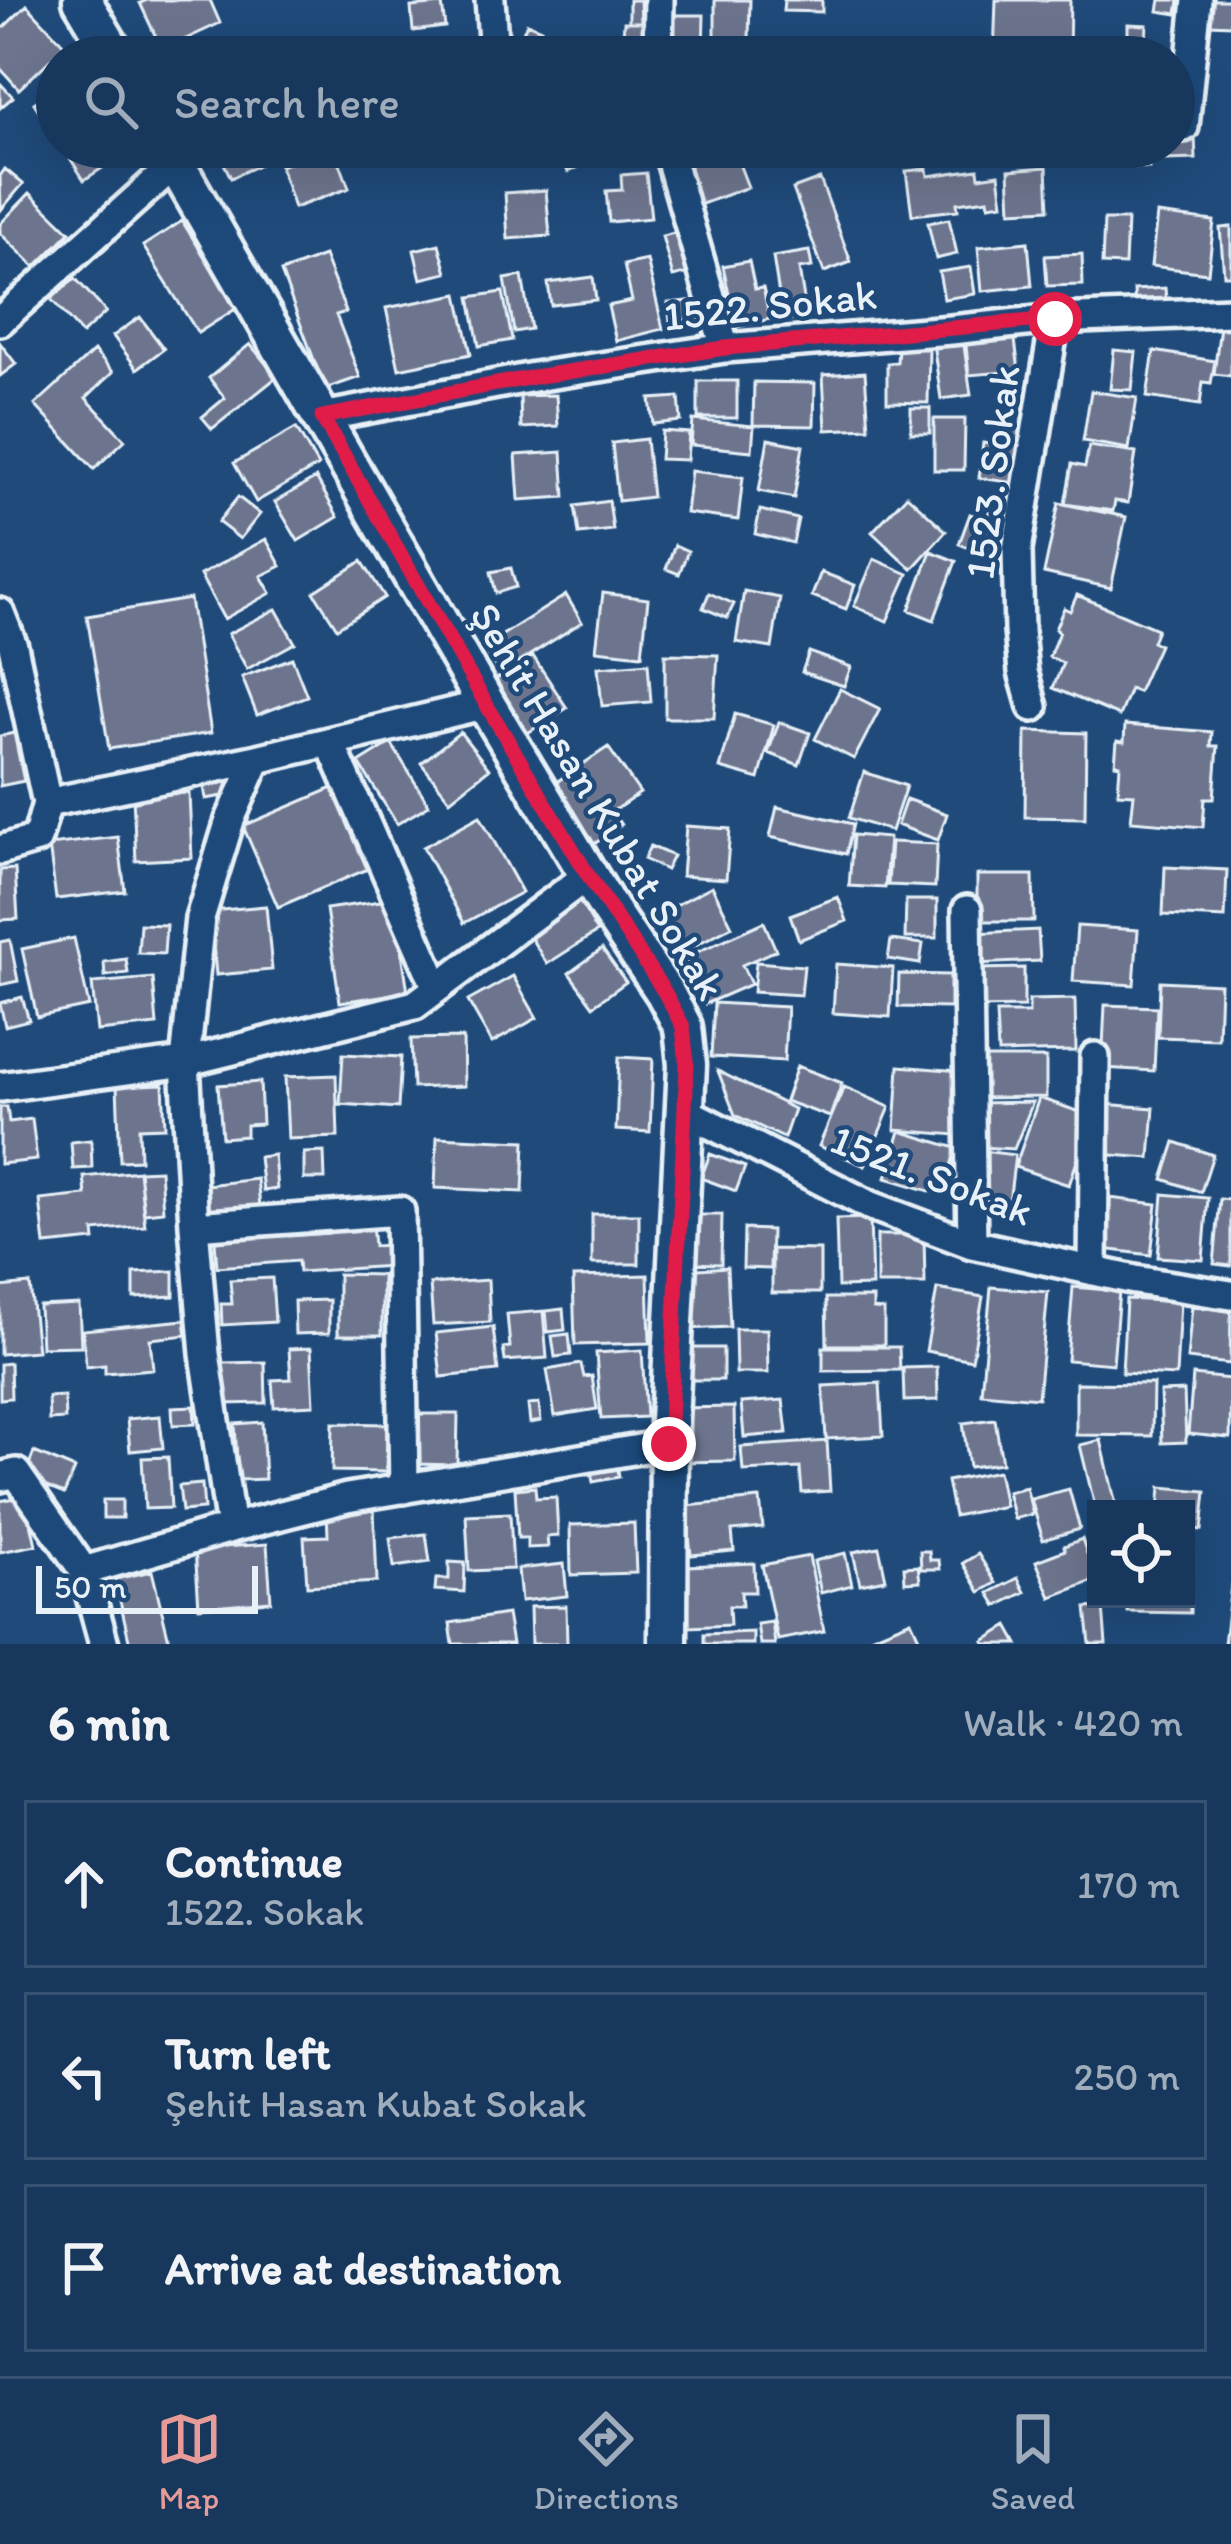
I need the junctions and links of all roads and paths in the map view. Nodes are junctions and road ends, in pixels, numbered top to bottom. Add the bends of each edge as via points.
1 (82, 0) edge
2 (490, 0) edge
3 (659, 0) edge
4 (1197, 0) edge
5 (103, 36) edge
6 (493, 36) edge
7 (658, 36) edge
8 (1193, 36) edge
9 (158, 168) edge
10 (178, 168) edge
11 (673, 168) edge
12 (1231, 312) edge
13 (1055, 319) junction
14 (0, 321) edge
15 (725, 348) junction
16 (322, 417) junction
17 (0, 613) edge
18 (486, 704) junction
19 (1033, 707) dead end
20 (330, 742) junction
21 (257, 759) junction
22 (47, 803) junction
23 (0, 850) edge
24 (588, 875) junction
25 (968, 910) dead end
26 (437, 988) junction
27 (1095, 1058) dead end
28 (185, 1062) junction
29 (0, 1087) edge
30 (685, 1111) junction
31 (194, 1226) junction
32 (972, 1244) junction
33 (1093, 1271) junction
34 (1231, 1295) edge
35 (669, 1444) junction
36 (0, 1478) edge
37 (404, 1489) junction
38 (231, 1528) junction
39 (84, 1571) junction
40 (104, 1644) edge
41 (666, 1644) edge

1 - 5 street
2 - 6 street
3 - 7 street
4 - 8 street
9 - 14 street
10 - 16 street, Şehit Hasan Kubat Sokak
11 - 15 street
12 - 13 street, 1522. Sokak
13 - 15 street, 1522. Sokak
13 - 19 street, 1523. Sokak via 1017,550 1018,631
15 - 16 street, 1522. Sokak
16 - 18 street, Şehit Hasan Kubat Sokak
17 - 22 street
18 - 20 street
18 - 24 street, Şehit Hasan Kubat Sokak
20 - 21 street
20 - 26 street
21 - 22 street
21 - 28 street via 200,918
22 - 23 street via 37,839
24 - 26 street
24 - 30 street, Şehit Hasan Kubat Sokak via 683,1027
25 - 32 street
26 - 28 street via 415,1005
27 - 33 street
28 - 29 street
28 - 31 street
30 - 32 street, 1521. Sokak via 869,1205
30 - 35 street, Şehit Hasan Kubat Sokak
31 - 37 street via 400,1211
31 - 38 street
32 - 33 street, 1521. Sokak
33 - 34 street, 1521. Sokak
35 - 37 street
35 - 41 street, Şehit Hasan Kubat Sokak
36 - 39 street via 16,1473
37 - 38 street
38 - 39 street
39 - 40 street

